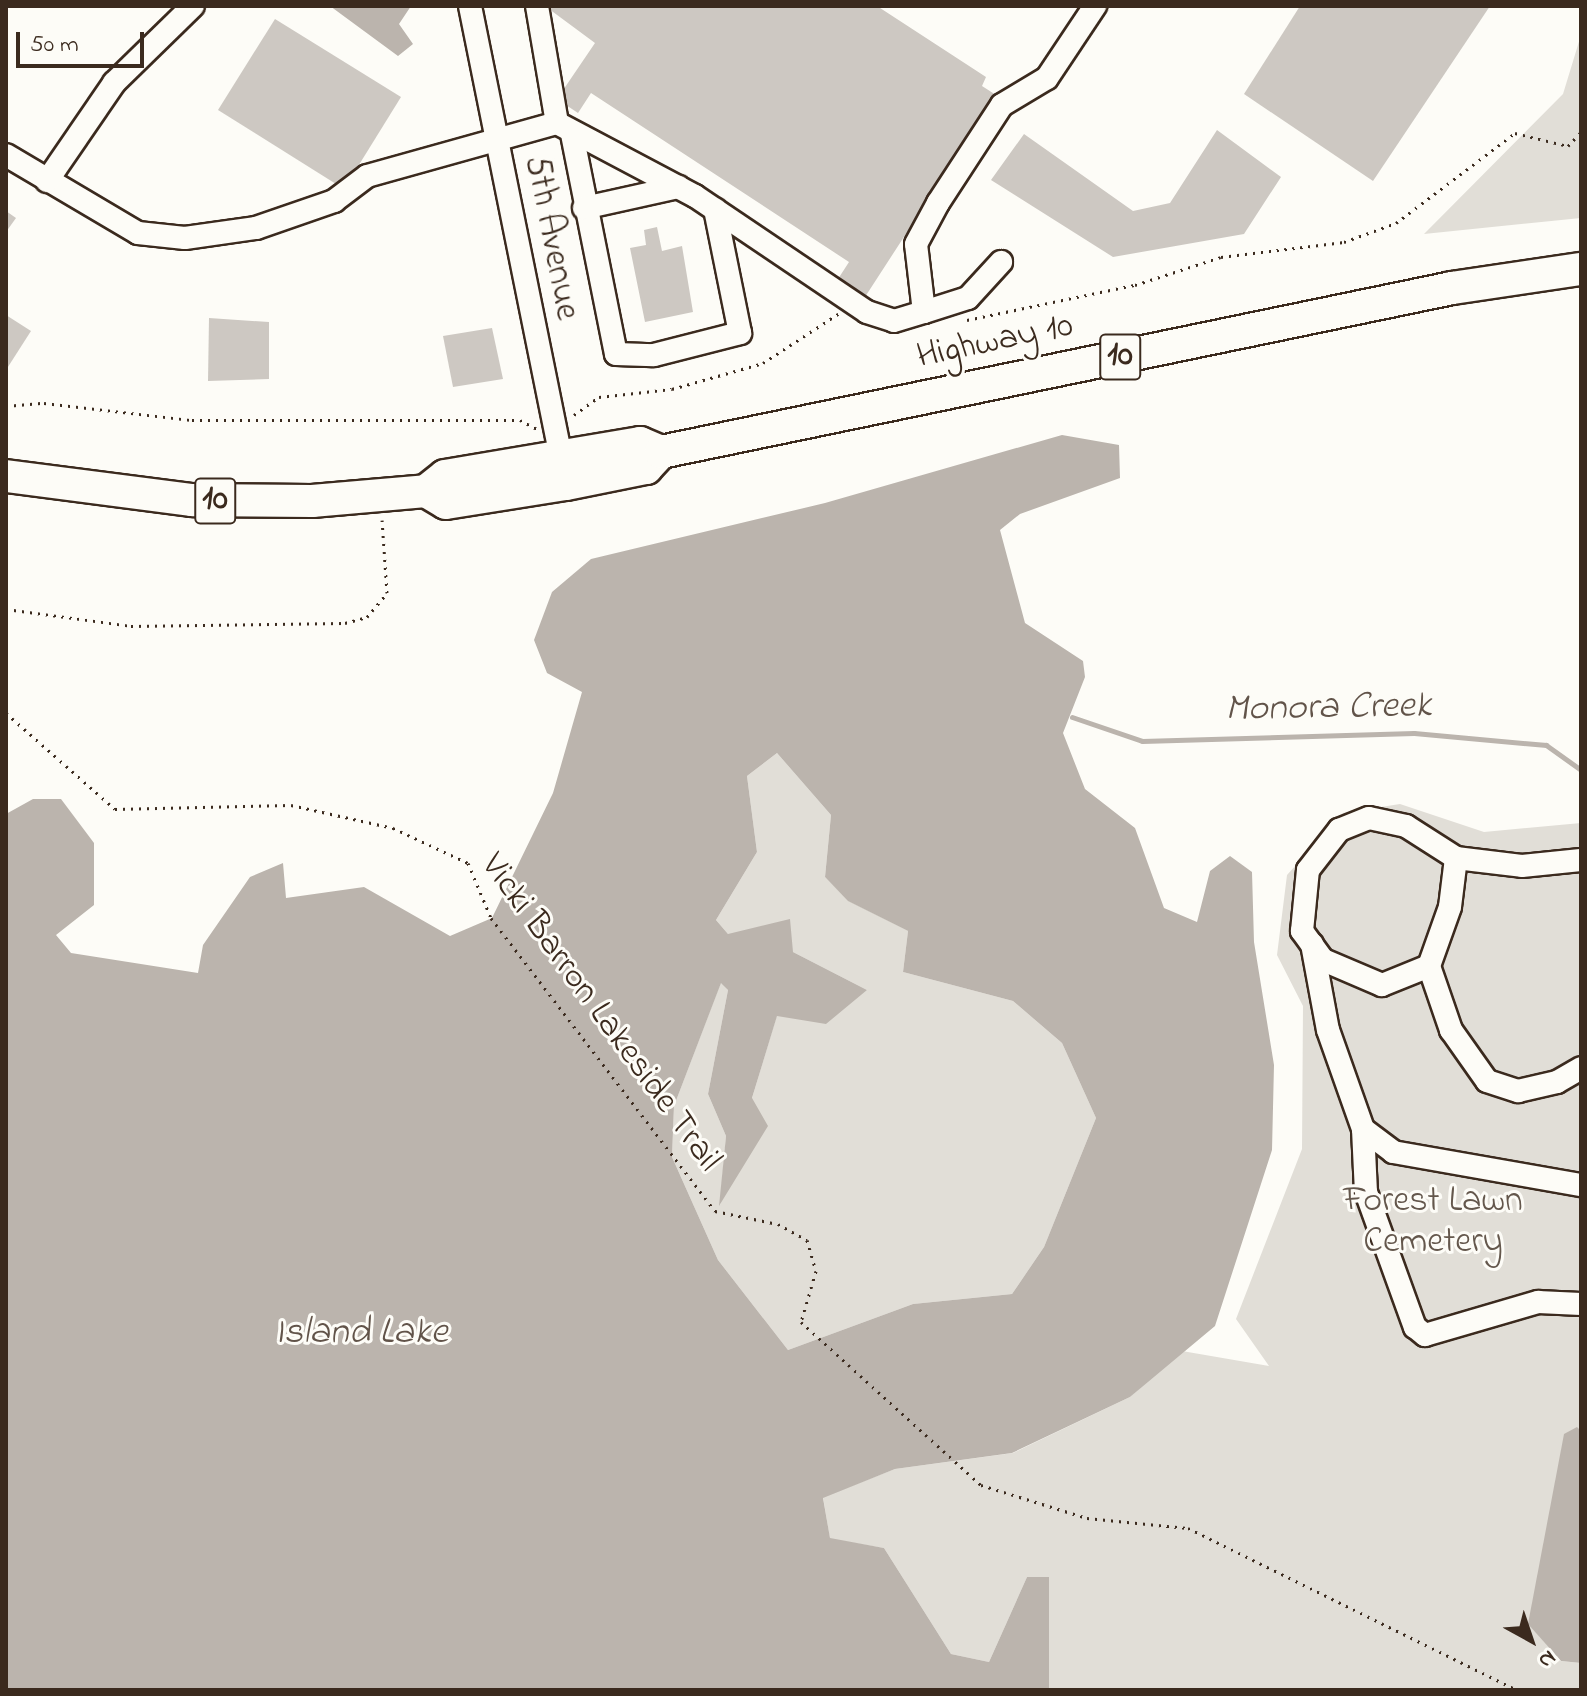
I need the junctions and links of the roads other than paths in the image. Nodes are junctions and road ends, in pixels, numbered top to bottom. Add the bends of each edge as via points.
1 (193, 6) edge
2 (470, 6) edge
3 (537, 6) edge
4 (1095, 6) edge
5 (564, 128) junction
6 (496, 138) junction
7 (6, 155) edge
8 (47, 181) junction
9 (679, 187) junction
10 (584, 208) junction
11 (715, 209) junction
12 (1001, 262) dead end
13 (1581, 269) edge
14 (924, 312) junction
15 (564, 470) junction
16 (6, 476) edge
17 (1456, 858) junction
18 (1581, 860) edge
19 (1312, 944) junction
20 (1429, 966) junction
21 (1581, 1068) edge
22 (1363, 1129) junction
23 (1581, 1185) edge
24 (1581, 1304) edge

1 - 8 street via 114,83
2 - 6 street, 5th Avenue
3 - 5 street
4 - 14 street via 1047,78 1002,105 938,203 916,244
5 - 6 street
5 - 9 street
5 - 10 street
6 - 8 street via 367,176 334,201 256,228 185,238 138,233
6 - 15 street, 5th Avenue
7 - 8 street
9 - 10 street
9 - 11 street
10 - 11 street via 616,354 654,355 740,333
11 - 14 street via 867,312 894,321
12 - 14 street via 968,298
13 - 15 highway, Highway 10 / 10 via 1452,288 661,452 640,443
15 - 16 highway, Highway 10 / 10 via 445,476 426,491 381,496 192,500
17 - 18 street via 1522,866
17 - 19 street via 1406,826 1369,818 1339,830 1308,870 1302,931
17 - 20 street via 1450,907
19 - 20 street via 1323,960 1382,985
19 - 22 street via 1328,1030
20 - 21 street via 1451,1030 1487,1081 1518,1091 1557,1082
22 - 23 street via 1393,1152
22 - 24 street via 1366,1192 1415,1327 1425,1335 1538,1302

